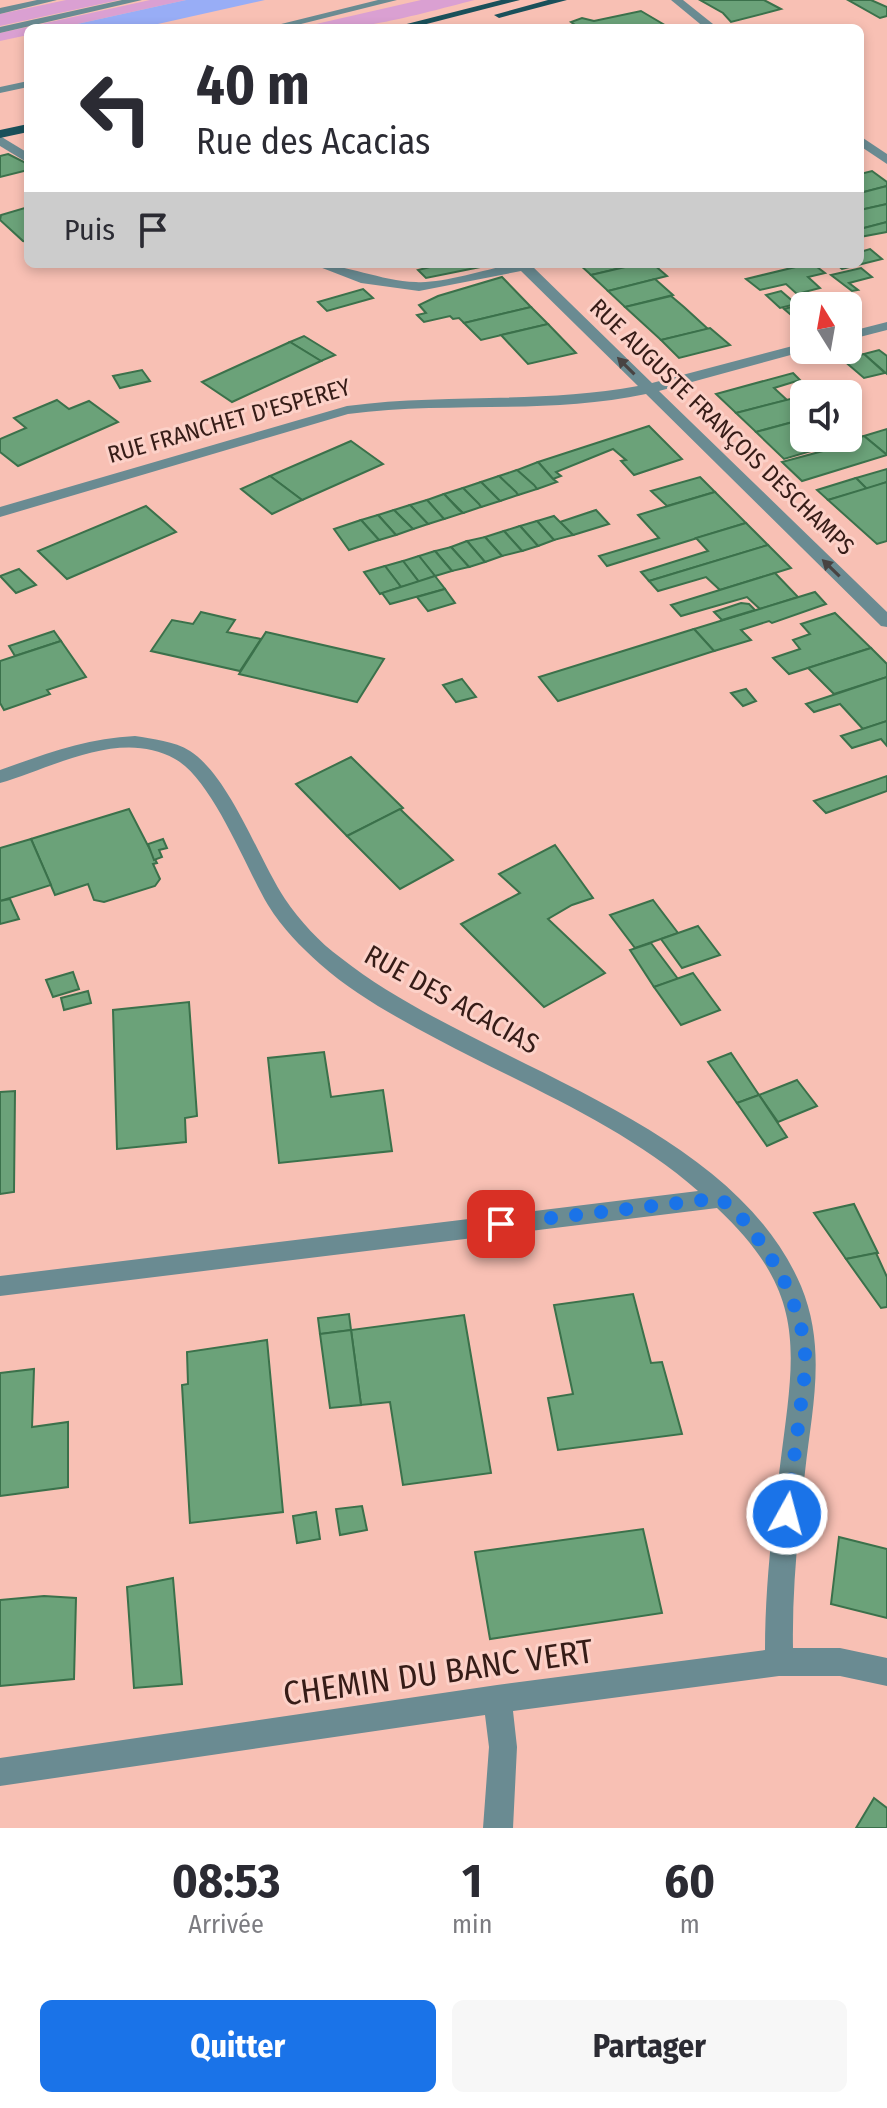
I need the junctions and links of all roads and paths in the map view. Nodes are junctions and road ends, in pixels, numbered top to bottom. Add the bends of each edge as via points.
1 (52, 0) edge
2 (137, 0) edge
3 (392, 0) edge
4 (515, 0) edge
5 (562, 0) edge
6 (676, 0) edge
7 (0, 11) edge
8 (27, 24) edge
9 (288, 24) edge
10 (414, 24) edge
11 (462, 24) edge
12 (707, 24) edge
13 (24, 25) edge
14 (0, 30) edge
15 (24, 85) edge
16 (0, 90) edge
17 (24, 117) edge
18 (0, 123) edge
19 (24, 129) edge
20 (0, 137) edge
21 (864, 143) edge
22 (24, 156) edge
23 (887, 160) edge
24 (331, 268) edge
25 (509, 268) edge
26 (526, 268) edge
27 (887, 326) edge
28 (862, 332) edge
29 (790, 351) edge
30 (648, 388) junction
31 (0, 512) edge
32 (887, 622) edge
33 (0, 777) edge
34 (720, 1198) junction
35 (0, 1286) edge
36 (779, 1662) junction
37 (887, 1672) edge
38 (497, 1699) junction
39 (0, 1772) edge
40 (498, 1828) edge

1 - 7 street
2 - 8 street
3 - 9 street
4 - 10 main road
5 - 11 main road
6 - 12 street
13 - 14 street
15 - 16 street
17 - 18 main road
19 - 20 main road
20 - 22 street
21 - 23 street
24 - 25 street, RUE AUGUSTE FRANÇOIS DESCHAMPS via 366,280 419,287
30 -> 26 street, RUE AUGUSTE FRANÇOIS DESCHAMPS
27 - 28 street
29 - 30 street, RUE FRANCHET D'ESPEREY
30 - 31 street, RUE FRANCHET D'ESPEREY via 562,401 396,403 347,410
32 -> 30 street, RUE AUGUSTE FRANÇOIS DESCHAMPS
33 - 34 street, RUE DES ACACIAS via 105,744 144,744 194,761 268,893 332,965 375,996 648,1141 685,1165
34 - 35 street
34 - 36 street, RUE DES ACACIAS via 748,1224 781,1273 800,1320 805,1351 779,1571
36 - 37 street, CHEMIN DU BANC VERT via 840,1662
36 - 38 street, CHEMIN DU BANC VERT
38 - 39 street, CHEMIN DU BANC VERT
38 - 40 street via 503,1747

